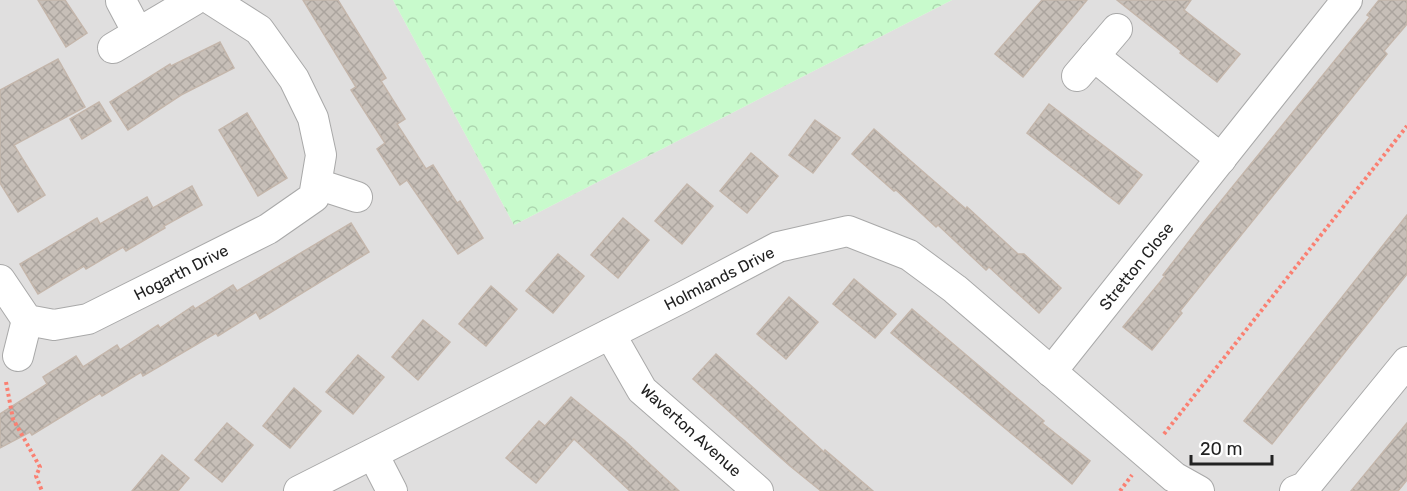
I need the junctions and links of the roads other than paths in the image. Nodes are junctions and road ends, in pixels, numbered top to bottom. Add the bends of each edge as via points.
1 (194, 0) edge
2 (212, 0) edge
3 (1347, 0) edge
4 (121, 2) dead end
5 (1117, 29) dead end
6 (1221, 159) junction
7 (316, 184) junction
8 (357, 197) dead end
9 (0, 280) edge
10 (27, 320) junction
11 (610, 334) junction
12 (18, 357) road end
13 (1407, 362) edge
14 (1051, 372) junction
15 (374, 454) junction
16 (299, 491) edge
17 (392, 491) edge
18 (758, 491) edge
19 (1199, 491) edge
20 (1295, 491) edge

1 - 4 street via 125,40
2 - 7 street, Hogarth Drive via 259,30 294,79 313,118 321,155
3 - 6 street, Stretton Close
5 - 6 street via 1086,66
6 - 14 street, Stretton Close
7 - 8 street
7 - 10 street, Hogarth Drive via 314,197 268,229 88,319 54,325
9 - 10 street
10 - 12 street
11 - 14 street, Holmlands Drive via 778,247 848,231 909,255 955,289
11 - 15 street, Holmlands Drive
11 - 18 street, Waverton Avenue via 642,390
13 - 20 street via 1305,487
14 - 19 street, Holmlands Drive via 1174,477
15 - 16 street, Holmlands Drive
15 - 17 street

